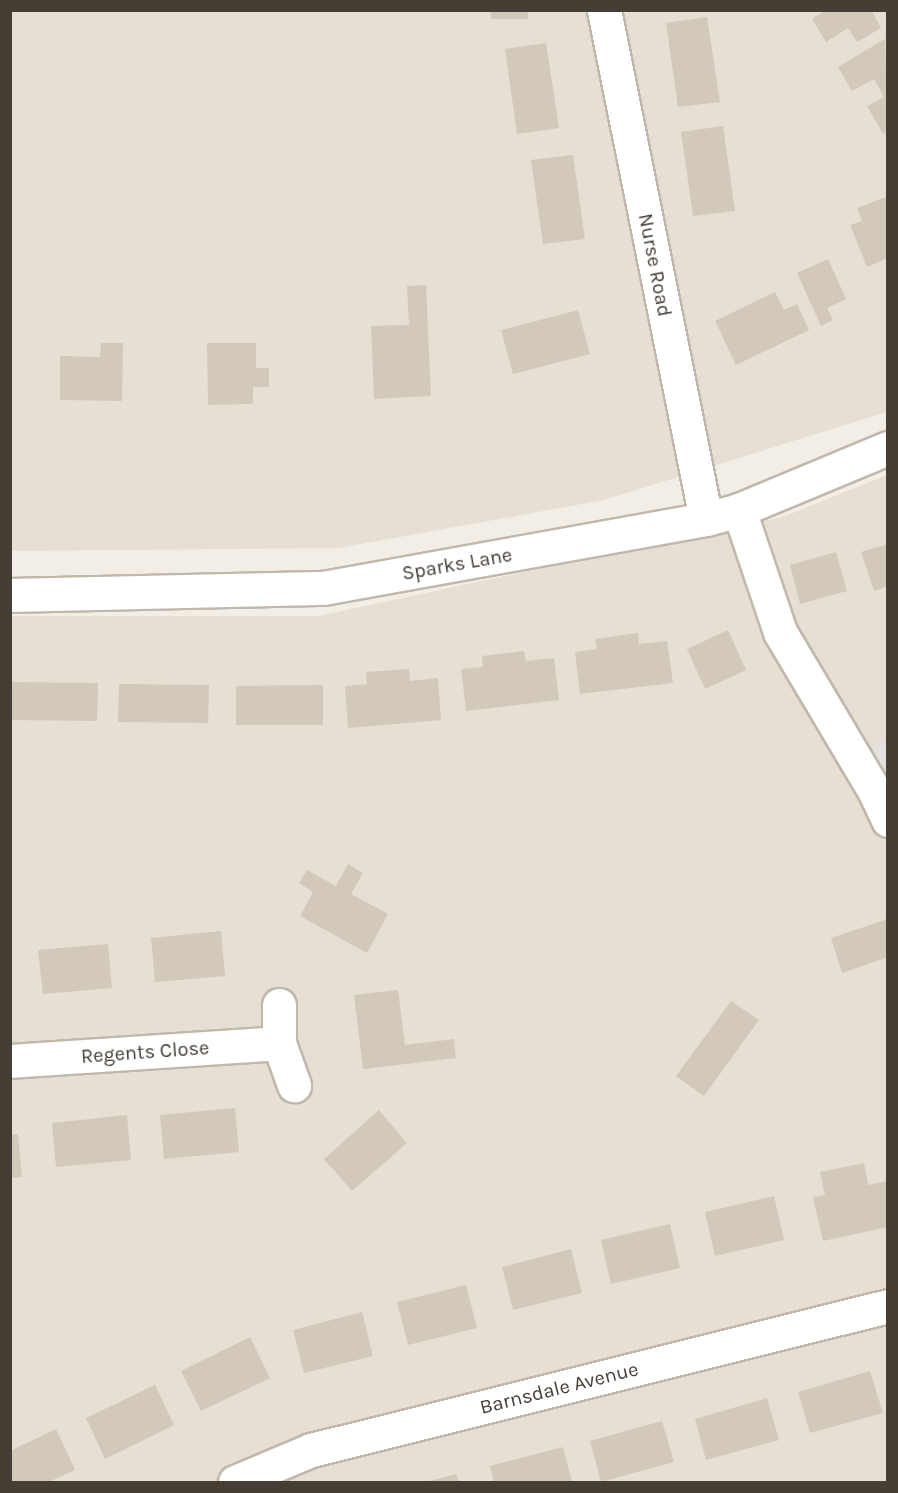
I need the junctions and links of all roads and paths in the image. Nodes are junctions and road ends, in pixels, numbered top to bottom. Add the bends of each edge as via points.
1 (604, 10) edge
2 (888, 448) edge
3 (739, 510) junction
4 (706, 519) junction
5 (10, 595) edge
6 (888, 820) edge
7 (279, 1005) dead end
8 (279, 1043) junction
9 (10, 1061) edge
10 (294, 1085) dead end
11 (888, 1306) edge
12 (235, 1482) edge

1 - 4 street, Nurse Road
2 - 3 street, Sparks Lane
3 - 4 street, Sparks Lane
3 - 6 street via 780,632
4 - 5 street, Sparks Lane via 323,588
7 - 8 street
8 - 9 street, Regents Close
8 - 10 street
11 - 12 street, Barnsdale Avenue via 311,1450

